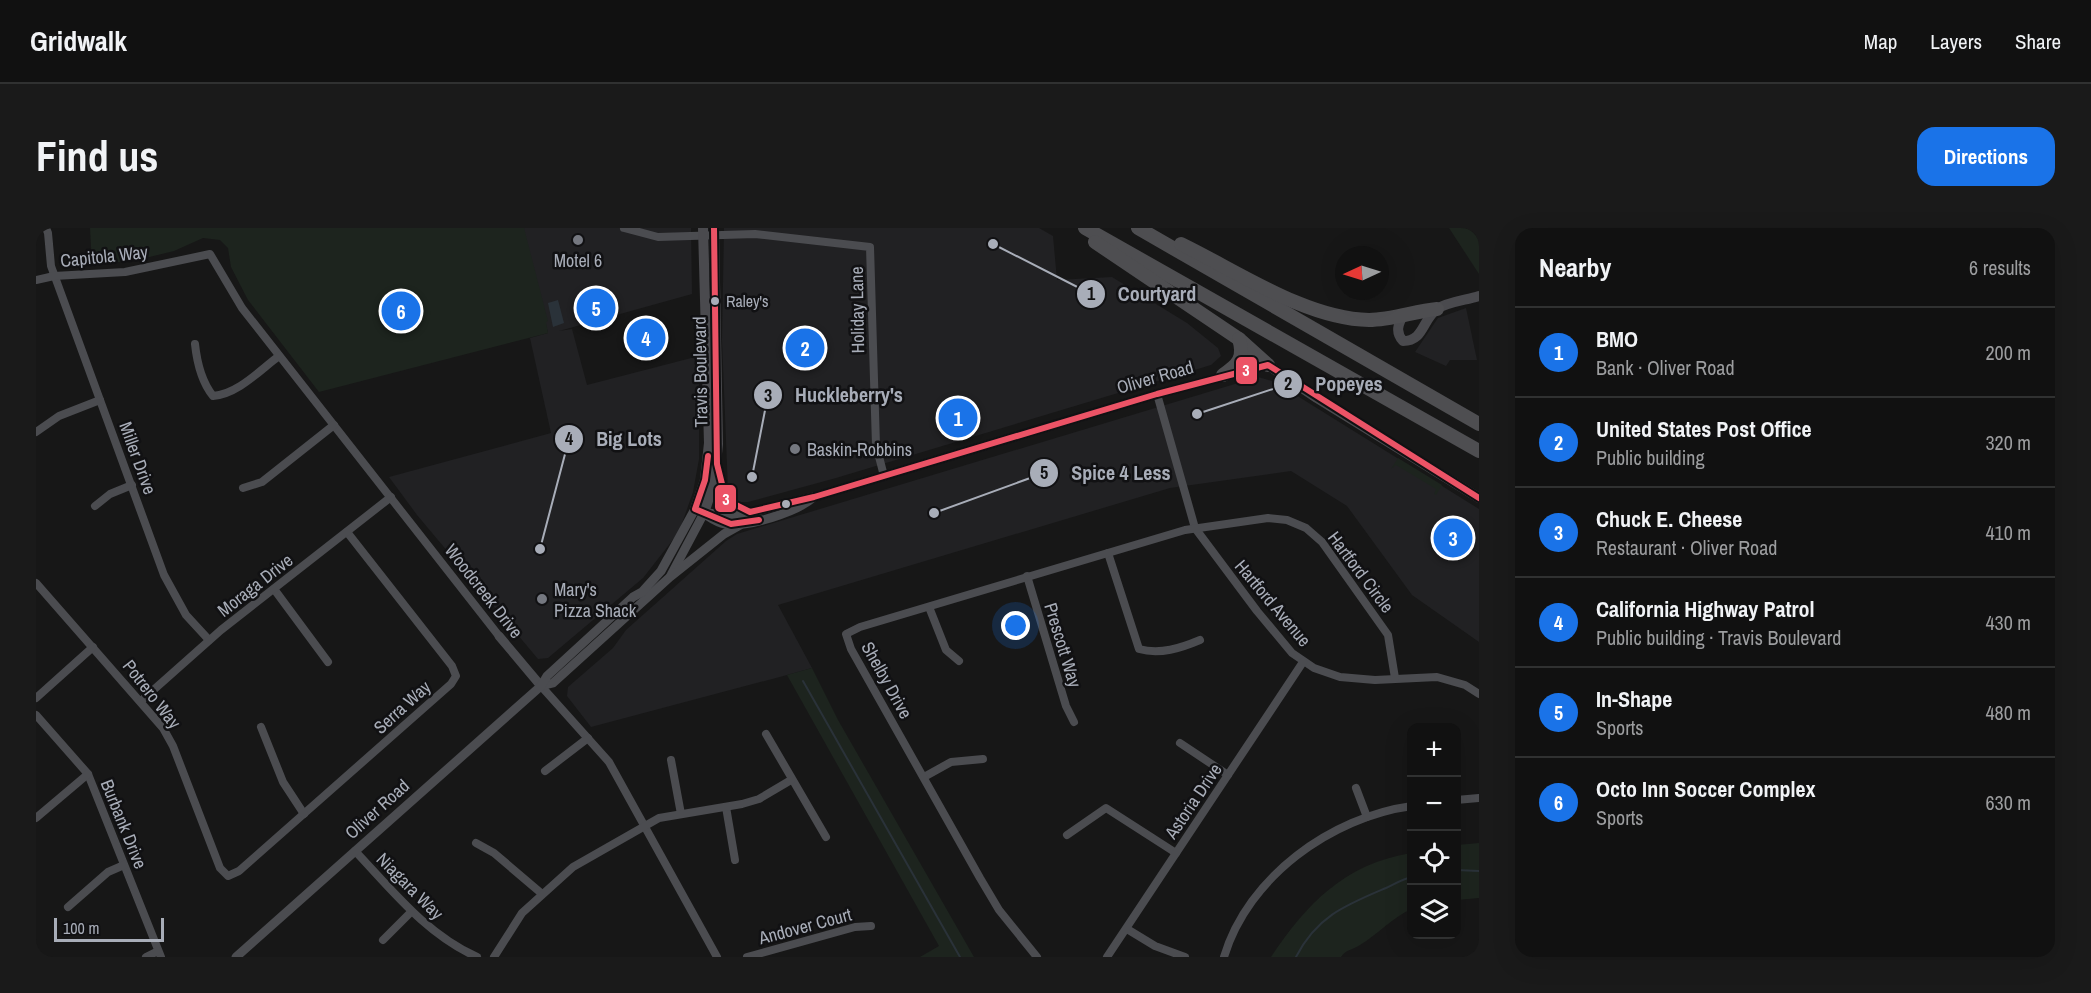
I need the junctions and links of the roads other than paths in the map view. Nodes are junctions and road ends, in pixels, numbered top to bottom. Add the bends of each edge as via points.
1 (46, 228) edge
2 (624, 228) edge
3 (1077, 228) edge
4 (1085, 228) edge
5 (1138, 228) edge
6 (1148, 228) edge
7 (708, 232) edge
8 (210, 254) joint
9 (54, 276) junction
10 (36, 280) edge
11 (1479, 296) edge
12 (1437, 309) junction
13 (1404, 314) junction
14 (1239, 339) junction
15 (195, 344) dead end
16 (279, 356) junction
17 (1268, 365) junction
18 (1223, 375) junction
19 (1157, 394) junction
20 (100, 400) junction
21 (1479, 424) edge
22 (334, 425) junction
23 (36, 432) edge
24 (1479, 452) edge
25 (717, 464) junction
26 (884, 476) junction
27 (132, 484) junction
28 (243, 488) dead end
29 (391, 497) junction
30 (814, 497) junction
31 (1479, 498) edge
32 (95, 506) dead end
33 (700, 511) junction
34 (750, 512) junction
35 (742, 524) junction
36 (1195, 528) junction
37 (347, 532) junction
38 (1108, 553) junction
39 (1027, 576) junction
40 (670, 577) junction
41 (36, 583) edge
42 (274, 589) junction
43 (929, 607) junction
44 (499, 636) joint
45 (209, 640) junction
46 (1200, 640) dead end
47 (93, 647) junction
48 (959, 661) dead end
49 (328, 662) dead end
50 (1303, 662) junction
51 (1395, 678) junction
52 (541, 686) junction
53 (1479, 694) edge
54 (36, 698) edge
55 (141, 701) junction
56 (36, 715) edge
57 (1074, 722) dead end
58 (261, 727) dead end
59 (766, 734) dead end
60 (588, 738) junction
61 (1180, 743) dead end
62 (983, 759) dead end
63 (671, 760) dead end
64 (544, 771) dead end
65 (88, 774) junction
66 (1228, 775) junction
67 (924, 777) junction
68 (791, 780) junction
69 (1356, 788) dead end
70 (1479, 798) edge
71 (1461, 800) edge
72 (726, 807) junction
73 (1407, 807) edge
74 (304, 814) junction
75 (681, 814) junction
76 (1367, 816) junction
77 (36, 818) edge
78 (645, 826) junction
79 (1067, 835) dead end
80 (826, 837) dead end
81 (476, 843) dead end
82 (355, 851) junction
83 (1176, 853) junction
84 (735, 860) dead end
85 (124, 865) junction
86 (228, 876) joint
87 (541, 893) junction
88 (68, 907) dead end
89 (411, 912) junction
90 (871, 926) dead end
91 (1127, 929) junction
92 (383, 940) dead end
93 (159, 954) edge
94 (146, 957) edge
95 (236, 957) edge
96 (477, 957) edge
97 (494, 957) edge
98 (717, 957) edge
99 (747, 957) edge
100 (1037, 957) edge
101 (1107, 957) edge
102 (1185, 957) edge
103 (1224, 957) edge

1 - 9 street, Miller Drive
2 - 7 street, Holiday Lane via 658,237
3 - 14 highway
4 - 24 highway
5 - 21 highway
6 - 13 highway via 1315,309 1356,319
7 - 25 main road, Travis Boulevard
7 - 26 street, Holiday Lane via 870,247 876,445
7 - 33 main road, Travis Boulevard via 709,443
8 - 9 street, Capitola Way via 125,272
8 - 16 street, Woodcreek Drive
9 - 10 street, Capitola Way
9 - 20 street, Miller Drive
11 - 12 main road
12 - 13 highway
12 - 13 main road via 1419,337 1412,341 1403,341 1398,335
14 - 17 highway
14 - 18 highway via 1241,358 1236,367
15 - 16 street via 197,363 213,396 238,387
16 - 22 street, Woodcreek Drive
17 - 18 street, Oliver Road
17 - 31 main road
18 - 19 street, Oliver Road
19 - 26 street, Oliver Road
19 - 36 street, Hartford Avenue
20 - 23 street via 59,416
20 - 27 street, Miller Drive
22 - 28 street via 262,482
22 - 29 street, Woodcreek Drive
25 - 33 main road, Travis Boulevard via 712,493
25 - 34 street via 726,500
26 - 30 street, Oliver Road
27 - 32 street
27 - 45 street, Miller Drive via 174,596
29 - 37 street, Moraga Drive
29 - 44 street, Woodcreek Drive
30 - 34 street, Oliver Road
30 - 35 street, Oliver Road via 805,505
33 - 34 street, Oliver Road via 739,515
33 - 35 street, Oliver Road via 724,524
33 - 40 street, Oliver Road
33 - 52 street, Oliver Road via 661,571 642,592 547,676
35 - 40 street, Oliver Road
36 - 38 street, Shelby Drive
36 - 50 street, Hartford Avenue via 1274,633
36 - 51 street, Hartford Circle via 1268,518 1306,528 1322,542 1380,621 1392,650
37 - 42 street, Moraga Drive
37 - 74 street, Serra Way via 456,676
38 - 39 street, Shelby Drive
38 - 46 street via 1139,649 1179,649
39 - 43 street, Shelby Drive
39 - 57 street, Prescott Way
40 - 52 street, Oliver Road via 553,682
41 - 47 street, Potrero Way
42 - 45 street, Moraga Drive
42 - 49 street
43 - 48 street via 946,650
43 - 67 street, Shelby Drive via 846,634
44 - 52 street, Woodcreek Drive
45 - 55 street, Moraga Drive
47 - 54 street
47 - 55 street, Potrero Way
50 - 51 street, Hartford Avenue via 1340,677
50 - 66 street, Astoria Drive
51 - 53 street, Hartford Avenue via 1437,677 1465,685
52 - 60 street, Woodcreek Drive
52 - 82 street, Oliver Road
55 - 86 street, Potrero Way via 173,746 220,868
56 - 65 street, Burbank Drive
58 - 74 street via 283,782
59 - 68 street
60 - 64 street
60 - 78 street, Woodcreek Drive via 609,762
61 - 66 street
62 - 67 street via 951,762
63 - 75 street
65 - 77 street
65 - 85 street, Burbank Drive
66 - 83 street, Astoria Drive
67 - 100 street, Shelby Drive via 999,910
68 - 72 street via 759,799
68 - 80 street
69 - 76 street
70 - 71 street
72 - 75 street
72 - 84 street
73 - 76 street
74 - 86 street, Serra Way via 239,871
75 - 78 street via 659,818
76 - 103 street via 1324,836 1279,872 1247,910
78 - 87 street via 573,867
78 - 98 street, Woodcreek Drive
79 - 83 street via 1106,808
81 - 87 street via 495,853
82 - 89 street, Niagara Way
82 - 95 street, Oliver Road
83 - 91 street, Astoria Drive
85 - 88 street via 108,872
85 - 93 street, Burbank Drive
87 - 97 street via 522,913
89 - 92 street
89 - 96 street, Niagara Way via 446,940
90 - 99 street, Andover Court
91 - 101 street, Astoria Drive
91 - 102 street via 1155,946
93 - 94 street

